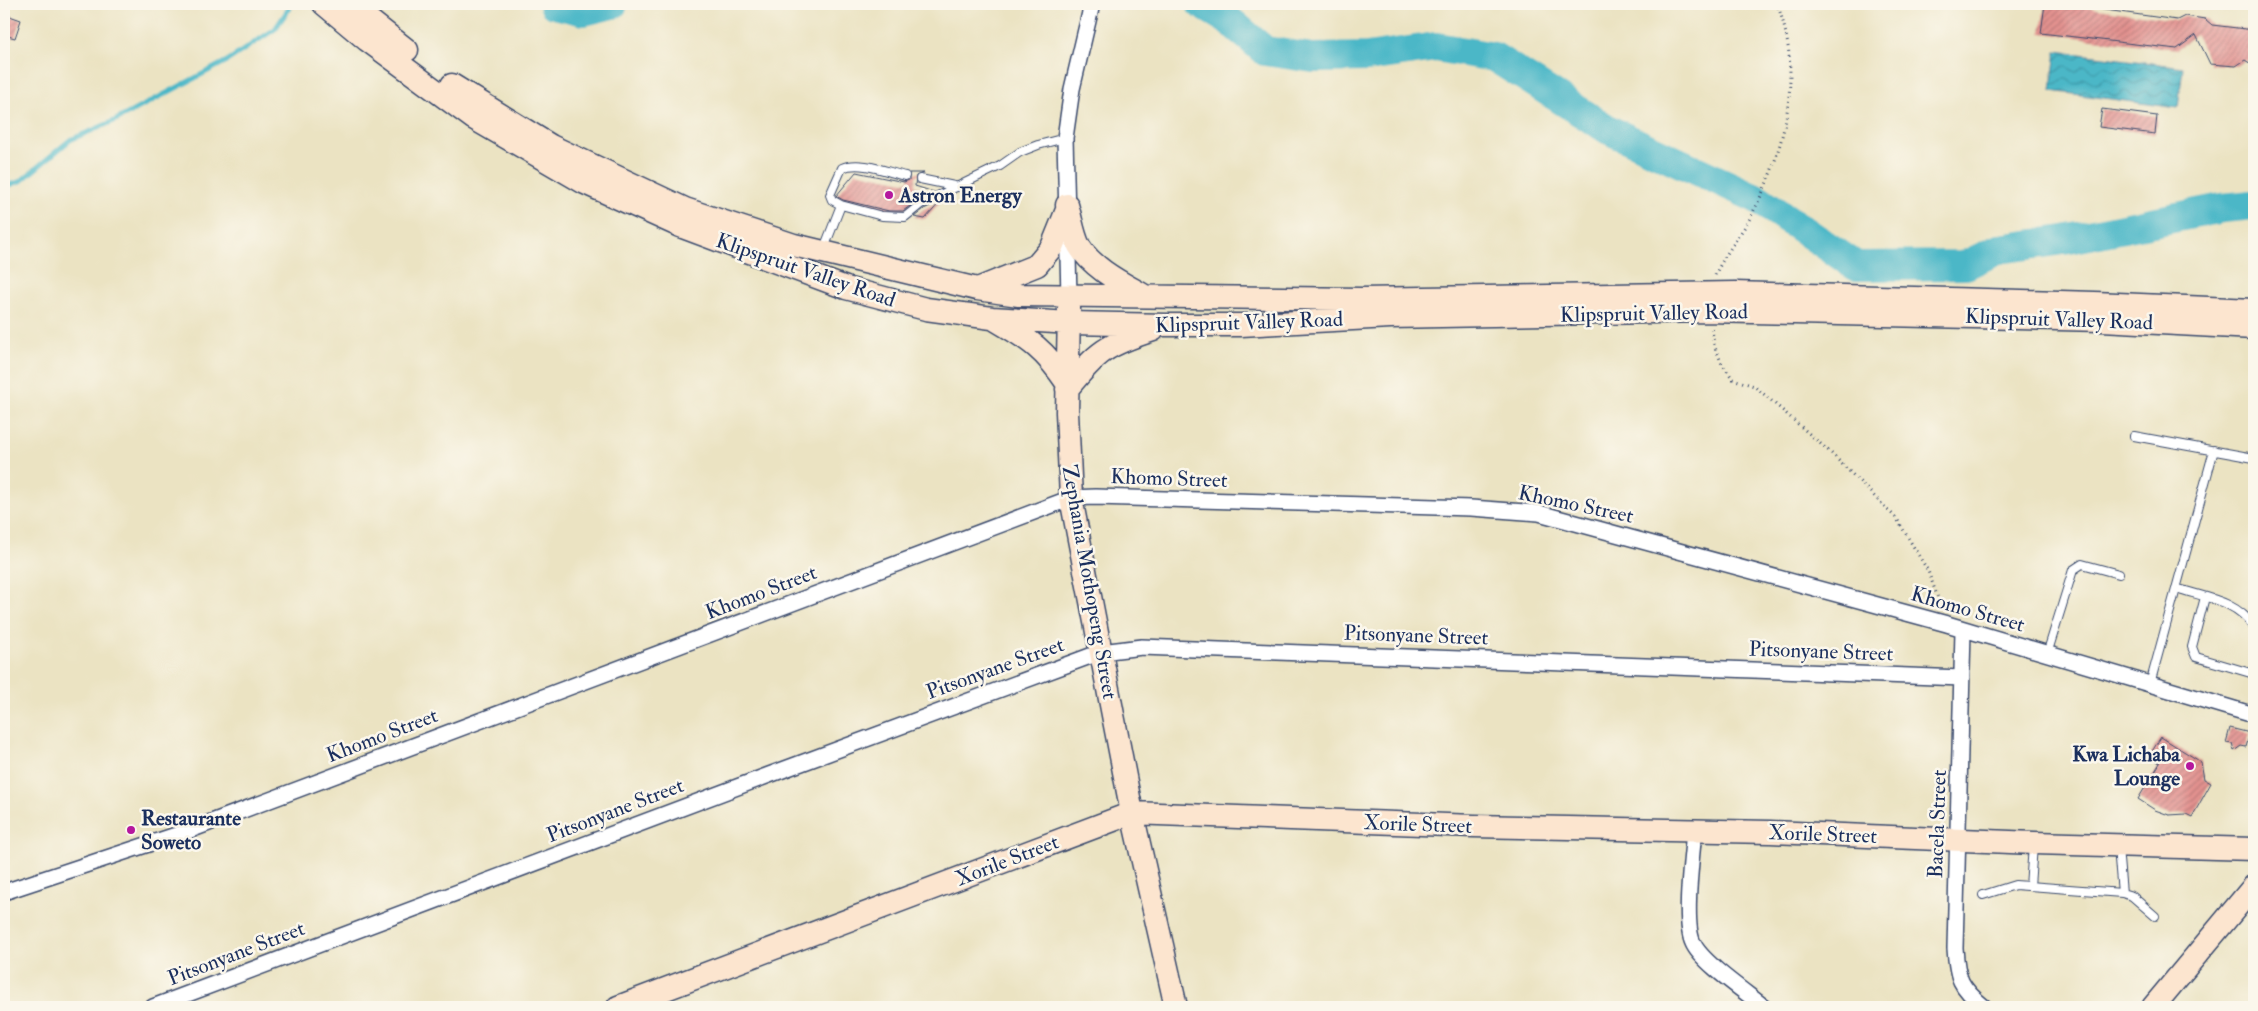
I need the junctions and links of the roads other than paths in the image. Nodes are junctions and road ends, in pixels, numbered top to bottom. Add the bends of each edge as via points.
1 (324, 4) edge
2 (349, 4) edge
3 (1092, 5) edge
4 (1065, 138) junction
5 (905, 176) dead end
6 (920, 179) dead end
7 (960, 187) junction
8 (841, 205) junction
9 (1067, 207) junction
10 (823, 251) junction
11 (977, 289) junction
12 (1069, 296) junction
13 (1144, 296) junction
14 (2254, 310) edge
15 (992, 318) junction
16 (1070, 323) junction
17 (1168, 325) junction
18 (2254, 328) edge
19 (1067, 386) junction
20 (2134, 436) dead end
21 (2214, 450) junction
22 (2254, 458) edge
23 (1071, 498) junction
24 (2118, 574) dead end
25 (2176, 588) junction
26 (2205, 597) junction
27 (2254, 627) edge
28 (1963, 631) junction
29 (1101, 652) junction
30 (2047, 654) junction
31 (2254, 674) edge
32 (1962, 678) junction
33 (2150, 684) junction
34 (2254, 715) edge
35 (1132, 813) junction
36 (1694, 831) junction
37 (1958, 840) junction
38 (2034, 843) junction
39 (2118, 844) junction
40 (2254, 849) edge
41 (2030, 886) junction
42 (2254, 886) edge
43 (4, 892) edge
44 (2122, 893) junction
45 (1983, 895) dead end
46 (2155, 916) dead end
47 (152, 1007) edge
48 (618, 1007) edge
49 (1176, 1007) edge
50 (1764, 1007) edge
51 (1984, 1007) edge
52 (2153, 1007) edge

1 - 15 main road, Klipspruit Valley Road via 473,118 583,182 680,226 846,288 926,308
2 - 10 main road, Klipspruit Valley Road via 465,95 551,146 685,209 754,233
3 - 4 street, Zephania Mothopeng Street via 1072,88
4 - 7 lane via 1020,152
4 - 9 street, Zephania Mothopeng Street
5 - 8 lane via 857,165 842,168 830,195
6 - 7 lane
7 - 8 lane via 921,204 905,217 882,216
8 - 10 lane
9 - 11 main road via 1052,247 1037,265
9 - 12 street, Zephania Mothopeng Street
9 - 13 main road via 1079,245 1087,256
10 - 11 main road, Klipspruit Valley Road
11 - 12 main road, Klipspruit Valley Road
12 - 13 main road, Klipspruit Valley Road
12 - 16 main road, Zephania Mothopeng Street
13 - 14 main road, Klipspruit Valley Road via 1361,299 1735,293
15 - 16 main road, Klipspruit Valley Road
15 - 19 main road via 1033,343 1045,354
16 - 17 main road, Klipspruit Valley Road
16 - 19 main road, Zephania Mothopeng Street
17 - 18 main road, Klipspruit Valley Road via 1707,310 2102,320
17 - 19 main road via 1103,350
19 - 23 main road, Zephania Mothopeng Street
20 - 21 lane
21 - 22 lane
21 - 25 lane
23 - 28 street, Khomo Street via 1539,513
23 - 29 main road, Zephania Mothopeng Street
23 - 43 street, Khomo Street via 184,832
24 - 30 lane via 2082,564 2076,566
25 - 26 lane
25 - 33 lane
26 - 27 lane via 2236,607
26 - 31 lane via 2192,647 2196,657
28 - 30 street, Khomo Street
28 - 32 street, Bacela Street
29 - 32 street, Pitsonyane Street via 1142,647
29 - 35 main road, Zephania Mothopeng Street
29 - 47 street, Pitsonyane Street
30 - 33 street, Khomo Street
32 - 37 street, Bacela Street
33 - 34 street, Khomo Street
35 - 36 main road, Xorile Street via 1455,826
35 - 48 main road, Xorile Street
35 - 49 main road, Zephania Mothopeng Street
36 - 37 main road, Xorile Street
36 - 50 street via 1689,920 1693,943 1705,958
37 - 38 main road, Xorile Street
37 - 51 street, Bacela Street via 1957,970 1968,994
38 - 39 main road, Xorile Street
38 - 41 lane
39 - 40 main road, Xorile Street
39 - 44 lane
41 - 44 lane
41 - 45 lane via 2001,888
42 - 52 main road
44 - 46 lane via 2132,896

